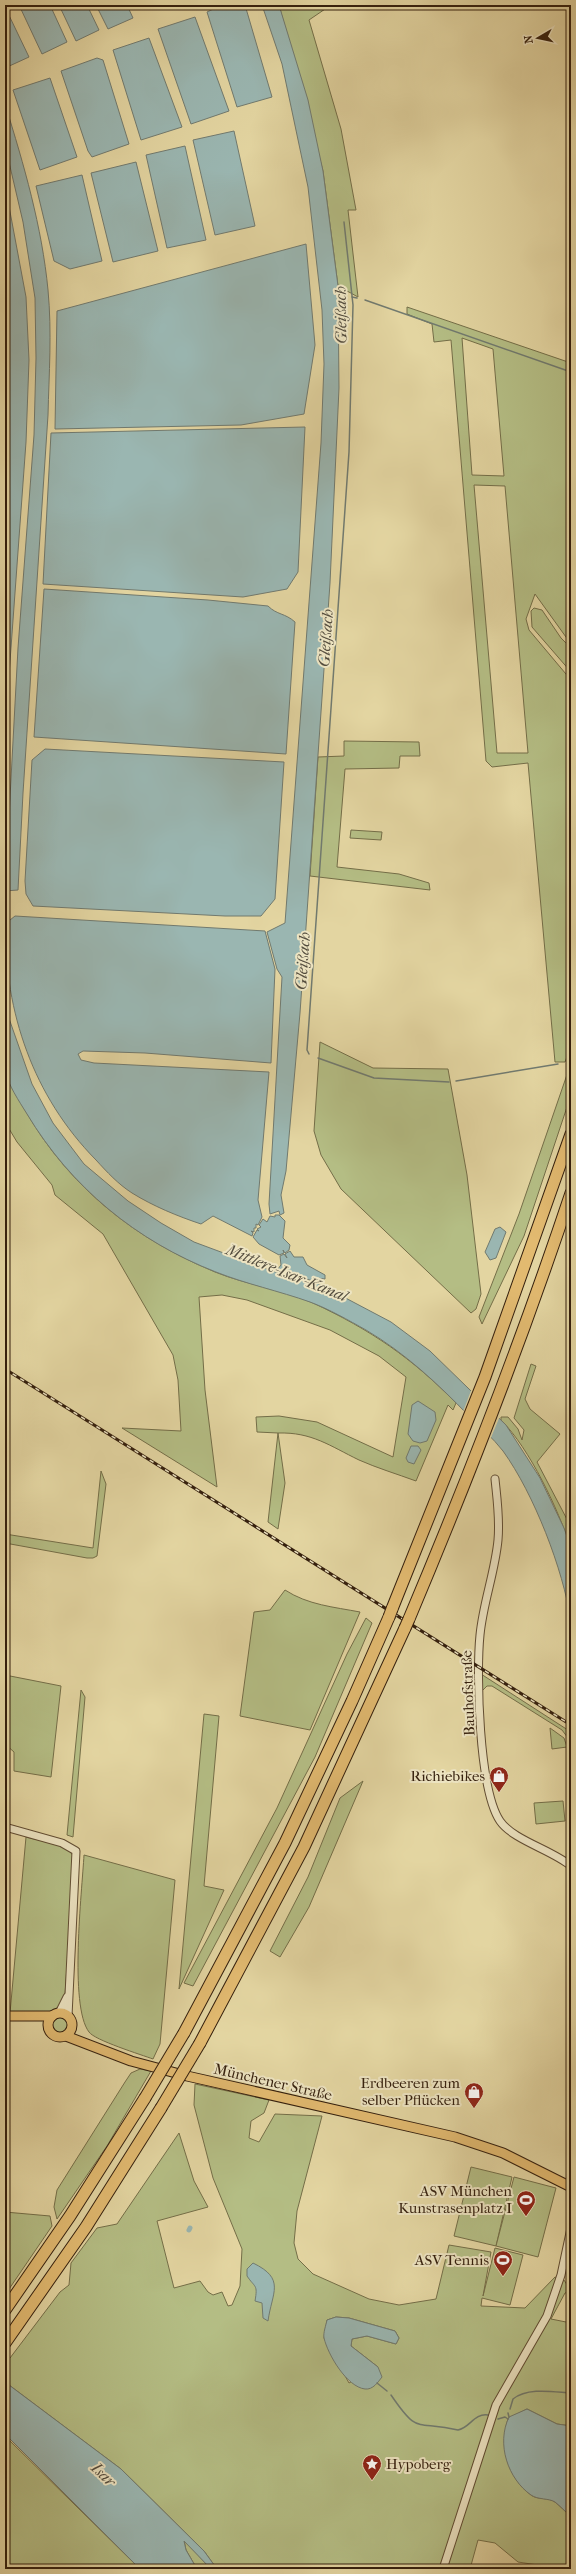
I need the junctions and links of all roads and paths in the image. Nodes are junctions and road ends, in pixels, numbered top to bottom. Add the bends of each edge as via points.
1 (571, 1134) edge
2 (571, 1192) edge
3 (495, 1479) dead end
4 (5, 1816) edge
5 (5, 1826) edge
6 (571, 1866) edge
7 (69, 1988) junction
8 (55, 2014) junction
9 (5, 2016) edge
10 (68, 2016) junction
11 (18, 2018) junction
12 (73, 2026) junction
13 (48, 2028) junction
14 (66, 2036) junction
15 (88, 2044) junction
16 (571, 2187) edge
17 (571, 2228) edge
18 (5, 2310) edge
19 (5, 2343) edge
20 (443, 2569) edge

1 - 18 highway, bridge via 486,1377 390,1613 349,1708 285,1843 184,2033 70,2216
2 - 19 highway, bridge via 500,1392 407,1623 304,1847 200,2043 161,2108 86,2227
3 - 6 street, Bauhofstraße via 498,1539 481,1630 478,1666 484,1771 491,1804 500,1821
4 - 5 street
5 - 7 street via 62,1843 76,1851
7 - 8 street via 64,2005
7 - 10 street
8 - 10 main road
8 - 11 main road
8 - 13 main road
9 - 11 main road
10 - 12 main road
11 - 13 main road
12 - 14 main road
12 - 15 main road, Münchener Straße
13 - 14 main road via 55,2037
14 - 15 main road, Münchener Straße
15 - 16 main road, Münchener Straße via 131,2061 187,2076 455,2137 503,2153
17 - 20 street via 561,2275 547,2316 496,2405

